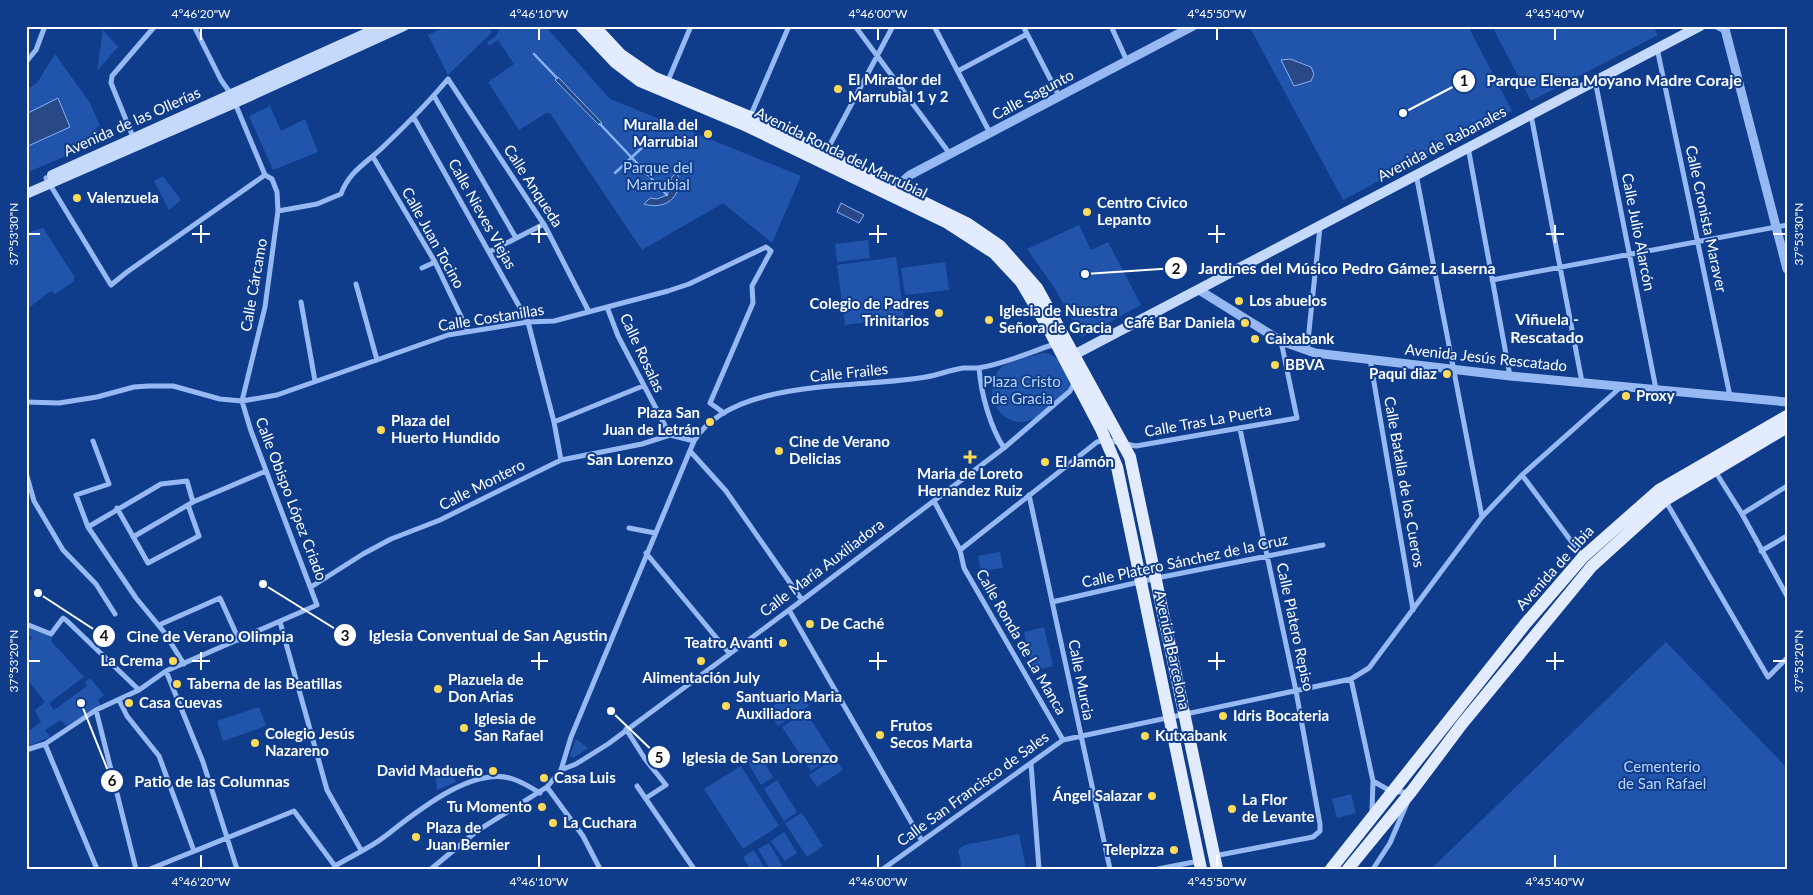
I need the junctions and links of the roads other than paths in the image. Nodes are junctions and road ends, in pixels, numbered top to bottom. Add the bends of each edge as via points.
1 (45, 26) edge
2 (155, 26) edge
3 (194, 26) edge
4 (382, 26) edge
5 (404, 26) edge
6 (581, 26) edge
7 (594, 26) edge
8 (692, 26) edge
9 (788, 26) edge
10 (855, 26) edge
11 (893, 26) edge
12 (934, 26) edge
13 (1023, 26) edge
14 (1111, 26) edge
15 (1700, 26) edge
16 (1188, 27) edge
17 (1725, 27) edge
18 (1688, 29) edge
19 (1028, 34) junction
20 (1657, 48) junction
21 (877, 56) junction
22 (1127, 61) junction
23 (26, 62) edge
24 (958, 71) junction
25 (1595, 80) junction
26 (667, 83) junction
27 (434, 96) junction
28 (1059, 96) junction
29 (233, 99) junction
30 (1531, 114) junction
31 (750, 117) junction
32 (414, 118) junction
33 (990, 133) junction
34 (133, 136) junction
35 (1467, 147) junction
36 (825, 154) junction
37 (950, 154) junction
38 (373, 157) junction
39 (1416, 173) junction
40 (265, 175) junction
41 (47, 181) junction
42 (26, 186) edge
43 (896, 193) junction
44 (26, 194) edge
45 (278, 211) junction
46 (544, 224) junction
47 (1320, 225) junction
48 (1787, 225) edge
49 (1776, 228) junction
50 (516, 238) junction
51 (1698, 241) junction
52 (489, 252) junction
53 (1629, 254) junction
54 (435, 262) junction
55 (1560, 267) junction
56 (422, 268) dead end
57 (1787, 269) edge
58 (1492, 280) junction
59 (356, 284) dead end
60 (1199, 290) junction
61 (300, 302) dead end
62 (607, 307) junction
63 (589, 312) junction
64 (1056, 320) joint
65 (528, 322) junction
66 (468, 331) junction
67 (1281, 341) junction
68 (1061, 342) junction
69 (1307, 350) junction
70 (1070, 357) junction
71 (1370, 359) junction
72 (377, 360) junction
73 (979, 368) junction
74 (1454, 369) junction
75 (1510, 376) junction
76 (1076, 380) junction
77 (315, 381) junction
78 (1582, 382) junction
79 (643, 386) junction
80 (1622, 386) junction
81 (1656, 389) junction
82 (1730, 396) junction
83 (242, 401) junction
84 (26, 402) edge
85 (1787, 402) edge
86 (724, 413) junction
87 (1787, 416) edge
88 (554, 422) junction
89 (1787, 427) edge
90 (1240, 429) junction
91 (673, 436) junction
92 (1106, 440) junction
93 (93, 441) dead end
94 (694, 441) junction
95 (1123, 444) junction
96 (1004, 448) junction
97 (690, 451) junction
98 (561, 460) junction
99 (1714, 469) junction
100 (266, 471) junction
101 (26, 473) edge
102 (1522, 475) junction
103 (1787, 486) edge
104 (1030, 495) junction
105 (1664, 500) junction
106 (934, 501) junction
107 (194, 502) junction
108 (188, 505) junction
109 (117, 508) junction
110 (1742, 514) junction
111 (1482, 517) junction
112 (88, 527) junction
113 (629, 528) dead end
114 (655, 533) junction
115 (1787, 536) edge
116 (133, 537) junction
117 (1323, 545) dead end
118 (960, 550) junction
119 (1761, 551) junction
120 (646, 554) junction
121 (1266, 556) junction
122 (1583, 558) junction
123 (1157, 578) junction
124 (1141, 581) junction
125 (310, 587) junction
126 (1786, 593) edge
127 (802, 600) junction
128 (1052, 602) junction
129 (789, 610) junction
130 (1413, 610) junction
131 (115, 614) dead end
132 (280, 622) junction
133 (157, 623) junction
134 (26, 624) edge
135 (241, 639) junction
136 (729, 653) junction
137 (1787, 658) edge
138 (184, 664) junction
139 (166, 671) junction
140 (1351, 679) junction
141 (139, 690) junction
142 (1296, 691) junction
143 (119, 700) junction
144 (96, 710) junction
145 (1185, 714) junction
146 (1170, 717) junction
147 (626, 730) junction
148 (1080, 736) junction
149 (1063, 740) junction
150 (45, 744) junction
151 (26, 750) edge
152 (1031, 764) junction
153 (560, 770) junction
154 (1373, 781) junction
155 (637, 786) dead end
156 (548, 787) junction
157 (1392, 792) junction
158 (1411, 792) junction
159 (540, 793) junction
160 (646, 798) junction
161 (1372, 817) junction
162 (226, 837) junction
163 (922, 841) junction
164 (361, 850) junction
165 (194, 851) junction
166 (1215, 863) edge
167 (1200, 865) edge
168 (97, 869) edge
169 (136, 869) edge
170 (150, 869) edge
171 (237, 869) edge
172 (430, 869) edge
173 (600, 869) edge
174 (694, 869) edge
175 (883, 869) edge
176 (1039, 869) edge
177 (1110, 869) edge
178 (1158, 869) edge
179 (1331, 869) edge
180 (1348, 869) edge
181 (1373, 869) edge

1 - 23 street via 36,50
2 - 34 street via 112,76 111,83
3 - 29 street, Calle Cárcamo
4 - 29 main road, Avenida de las Ollerías
5 - 29 main road, Avenida de las Ollerías
6 - 43 main road, Avenida Ronda del Marrubial via 615,62 640,81
7 - 26 main road, Avenida Ronda del Marrubial via 637,68
8 - 26 street
9 - 31 street
10 - 21 street
11 - 21 street
12 - 24 street
13 - 19 street
14 - 22 street
15 - 18 main road, Avenida de Rabanales
16 - 22 street, Calle Sagunto
17 - 49 street
18 - 20 main road, Avenida de Rabanales
19 - 24 street
19 - 28 street
20 - 25 main road, Avenida de Rabanales
20 - 51 street, Calle Cronista Maraver
21 - 36 street
21 - 37 street
22 - 28 street, Calle Sagunto
24 - 33 street
25 - 30 main road, Avenida de Rabanales
25 - 53 street, Calle Julio Alarcón
26 - 31 main road, Avenida Ronda del Marrubial
27 - 32 street
27 - 46 street, Calle Anqueda via 448,79
27 - 50 street
28 - 33 street, Calle Sagunto
29 - 34 main road, Avenida de las Ollerías
29 - 40 street, Calle Cárcamo
29 - 41 main road, Avenida de las Ollerías
30 - 35 main road, Avenida de Rabanales
30 - 55 street
31 - 36 main road, Avenida Ronda del Marrubial
32 - 38 street
32 - 52 street, Calle Nieves Viejas
33 - 37 street, Calle Sagunto
34 - 41 main road, Avenida de las Ollerías
35 - 39 main road, Avenida de Rabanales
35 - 58 street
36 - 43 main road, Avenida Ronda del Marrubial
37 - 43 street, Calle Sagunto via 910,175
38 - 45 street via 346,181 342,194 317,204
38 - 54 street, Calle Juan Tocino
39 - 47 main road, Avenida de Rabanales
39 - 74 street
40 - 41 street via 111,285
40 - 45 street, Calle Cárcamo via 272,179 278,192
41 - 42 main road, Avenida de las Ollerías
41 - 44 main road, Avenida de las Ollerías
43 - 64 main road, Avenida Ronda del Marrubial via 968,224 1000,246 1037,288
43 - 68 main road, Avenida Ronda del Marrubial via 994,253 1021,282
45 - 83 street, Calle Cárcamo via 265,307
46 - 50 street
46 - 63 street, Calle Anqueda
47 - 60 main road, Avenida de Rabanales
47 - 69 street
48 - 49 street
49 - 51 street
49 - 57 street
50 - 52 street
51 - 53 street
51 - 82 street, Calle Cronista Maraver
52 - 65 street, Calle Nieves Viejas
53 - 55 street
53 - 81 street, Calle Julio Alarcón
54 - 56 street
54 - 66 street, Calle Juan Tocino
55 - 58 street
55 - 78 street
58 - 75 street
59 - 72 street
60 - 67 street, Avenida Jesús Rescatado
60 - 70 main road, Avenida de Rabanales
61 - 77 street
62 - 63 street, Calle Costanillas
62 - 79 street, Calle Rosalas
62 - 86 street, Calle Costanillas via 689,284 766,247 771,251 752,286 753,303 710,403
63 - 65 street, Calle Costanillas via 554,321
64 - 68 main road, Avenida Barcelona
65 - 66 street, Calle Costanillas
65 - 88 street, Calle Nieves Viejas
66 - 72 street, Calle Costanillas via 418,344
67 - 69 street, Avenida Jesús Rescatado
67 - 90 street, Calle Tras La Puerta via 1297,418
68 - 70 main road, Avenida Barcelona
68 - 73 street
69 - 71 street, Avenida Jesús Rescatado
70 - 76 main road, Avenida Barcelona
70 - 95 main road, Avenida Barcelona
71 - 74 street, Avenida Jesús Rescatado
71 - 130 street, Calle Batalla de los Cueros
72 - 77 street, Calle Costanillas
73 - 86 street, Calle Frailes via 767,396
73 - 96 street via 987,405 998,440
74 - 75 street, Avenida Jesús Rescatado
74 - 111 street
75 - 78 street, Avenida Jesús Rescatado
76 - 92 main road, Avenida Barcelona
76 - 96 street via 1070,391
77 - 83 street, Calle Costanillas via 277,395
78 - 80 street, Avenida Jesús Rescatado
79 - 88 street
79 - 91 street, Calle Rosalas
80 - 81 street, Avenida Jesús Rescatado
80 - 102 street
81 - 82 street, Avenida Jesús Rescatado
82 - 85 street, Avenida Jesús Rescatado
83 - 84 street, Calle Costanillas via 220,399 172,386 149,386 59,403
83 - 100 street, Calle Obispo López Criado
86 - 94 street via 699,432
87 - 122 main road, Avenida de Libia via 1659,490
88 - 98 street, Calle Nieves Viejas
89 - 99 main road, Avenida de Libia
90 - 95 street, Calle Tras La Puerta via 1136,446
90 - 121 street, Calle Platero Repiso
91 - 94 street
91 - 98 street, Calle Montero
92 - 95 street
92 - 104 street via 1091,446
92 - 124 main road, Avenida Barcelona via 1117,467
93 - 112 street via 109,484 76,495
94 - 97 street
95 - 123 main road, Avenida Barcelona via 1130,457
96 - 106 street, Calle María Auxiliadora
97 - 114 street
97 - 127 street via 726,491
98 - 125 street, Calle Montero via 440,520 377,546
99 - 105 main road, Avenida de Libia
99 - 110 street
100 - 107 street
100 - 125 street, Calle Obispo López Criado
101 - 131 street via 34,501 63,550 96,584
102 - 111 street
102 - 122 street
103 - 110 street
104 - 118 street
104 - 128 street, Calle Murcia
105 - 137 street via 1768,677
105 - 158 main road, Avenida de Libia via 1592,566 1462,724
106 - 118 street, Calle Ronda de La Manca
106 - 127 street, Calle María Auxiliadora
107 - 108 street
107 - 109 street via 187,481 161,484
108 - 116 street
108 - 116 street via 199,536 148,564
109 - 112 street
109 - 116 street
110 - 119 street
111 - 130 street
112 - 133 street
113 - 114 street
114 - 120 street
115 - 119 street
117 - 121 street, Calle Platero Sánchez de la Cruz
118 - 149 street, Calle Ronda de La Manca via 964,568
119 - 126 street
120 - 136 street
120 - 153 street
121 - 123 street, Calle Platero Sánchez de la Cruz
121 - 142 street, Calle Platero Repiso
122 - 157 main road, Avenida de Libia via 1526,623
123 - 124 street, Calle Platero Sánchez de la Cruz
123 - 145 main road, Avenida Barcelona
124 - 128 street, Calle Platero Sánchez de la Cruz
124 - 146 main road, Avenida Barcelona
125 - 132 street, Calle Obispo López Criado via 317,605
127 - 129 street, Calle María Auxiliadora
128 - 148 street, Calle Murcia
129 - 136 street, Calle María Auxiliadora
129 - 163 street
130 - 140 street via 1369,668
132 - 135 street
132 - 164 street via 328,790
133 - 135 street via 220,598
133 - 138 street
134 - 141 street via 51,634 63,618
135 - 138 street
136 - 147 street, Calle María Auxiliadora
138 - 139 street
139 - 141 street
139 - 162 street via 203,762
140 - 142 street, Calle San Francisco de Sales
140 - 154 street
141 - 143 street
142 - 145 street, Calle San Francisco de Sales
142 - 166 street, Calle Platero Repiso via 1320,831 1313,836
143 - 144 street
143 - 165 street via 127,716 160,756
144 - 150 street
144 - 169 street
145 - 146 street, Calle San Francisco de Sales
145 - 166 main road, Avenida Barcelona
146 - 148 street, Calle San Francisco de Sales
146 - 167 main road, Avenida Barcelona
147 - 153 street, Calle María Auxiliadora via 576,764
147 - 160 street via 666,784
148 - 149 street, Calle San Francisco de Sales
148 - 177 street, Calle Murcia
149 - 152 street, Calle San Francisco de Sales
150 - 151 street
150 - 168 street
152 - 163 street, Calle San Francisco de Sales
152 - 176 street
153 - 156 street
154 - 157 street
154 - 161 street
155 - 160 street
156 - 159 street
156 - 173 street via 583,836
157 - 158 street
157 - 161 main road, Avenida de Libia
158 - 180 main road, Avenida de Libia
158 - 181 street, Avenida de Libia via 1402,819
159 - 164 street via 512,778 472,781 418,809 383,838
159 - 172 street via 476,831
160 - 174 street
161 - 179 main road, Avenida de Libia
162 - 164 street via 294,811 335,866
162 - 165 street
162 - 171 street
163 - 175 street, Calle San Francisco de Sales
165 - 170 street
167 - 178 street

